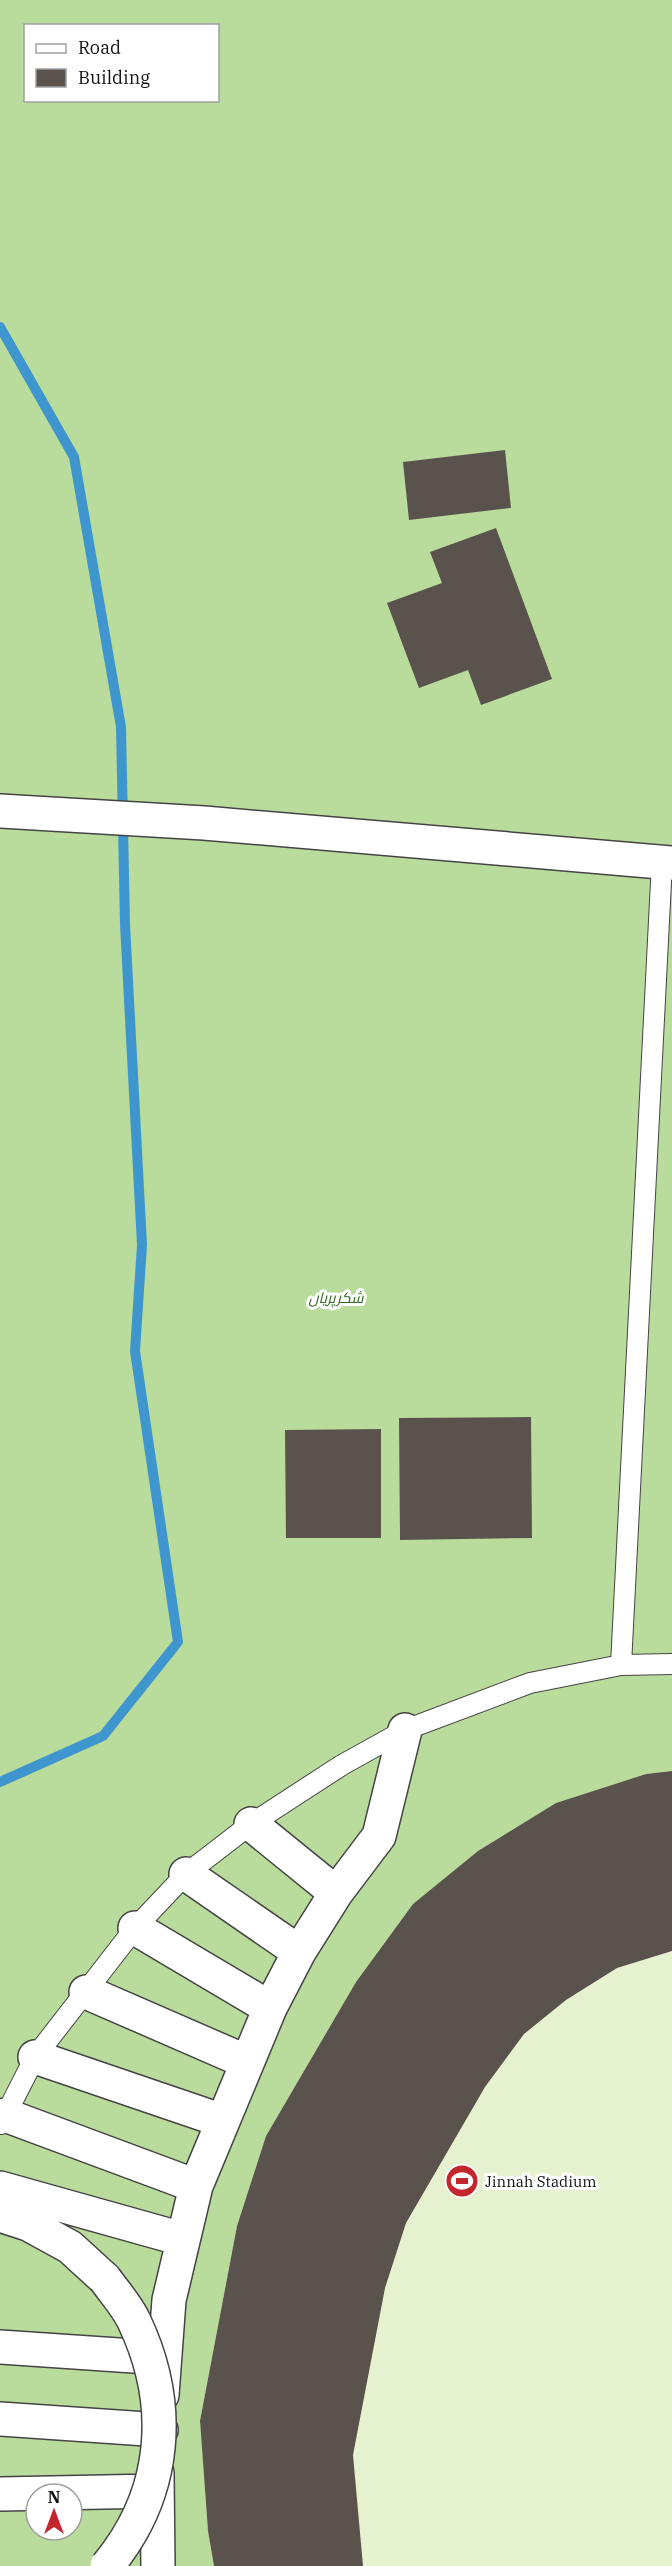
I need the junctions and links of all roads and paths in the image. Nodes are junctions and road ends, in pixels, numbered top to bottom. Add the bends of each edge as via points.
1 (0, 811) edge
2 (667, 863) edge
3 (672, 1664) edge
4 (621, 1665) junction
5 (405, 1730) junction
6 (251, 1824) junction
7 (186, 1874) junction
8 (336, 1893) junction
9 (135, 1928) junction
10 (299, 1952) junction
11 (86, 1992) junction
12 (270, 2008) junction
13 (35, 2057) junction
14 (247, 2062) junction
15 (3, 2120) edge
16 (223, 2121) junction
17 (196, 2186) junction
18 (0, 2188) edge
19 (0, 2215) edge
20 (182, 2239) junction
21 (0, 2346) edge
22 (163, 2358) junction
23 (0, 2419) edge
24 (161, 2430) junction
25 (156, 2491) junction
26 (0, 2494) edge
27 (107, 2566) edge
28 (158, 2566) edge

1 - 2 street via 204,823
2 - 4 lane
3 - 4 lane
4 - 5 lane via 530,1683
5 - 6 lane
5 - 8 street via 379,1836
6 - 7 lane
6 - 8 street
7 - 9 lane
7 - 10 street
8 - 10 street
9 - 11 lane
9 - 12 street
10 - 12 street
11 - 13 lane
11 - 14 street
12 - 14 street
13 - 15 lane
13 - 16 street
14 - 16 street
15 - 17 street
16 - 17 street
17 - 20 street
18 - 20 street
19 - 27 street, bridge via 28,2224 70,2247 105,2279 133,2319 148,2355 160,2410 158,2458 146,2505 123,2547
20 - 22 street via 169,2300
21 - 22 street
22 - 24 street
23 - 24 street
24 - 25 street
25 - 26 street
25 - 28 street

